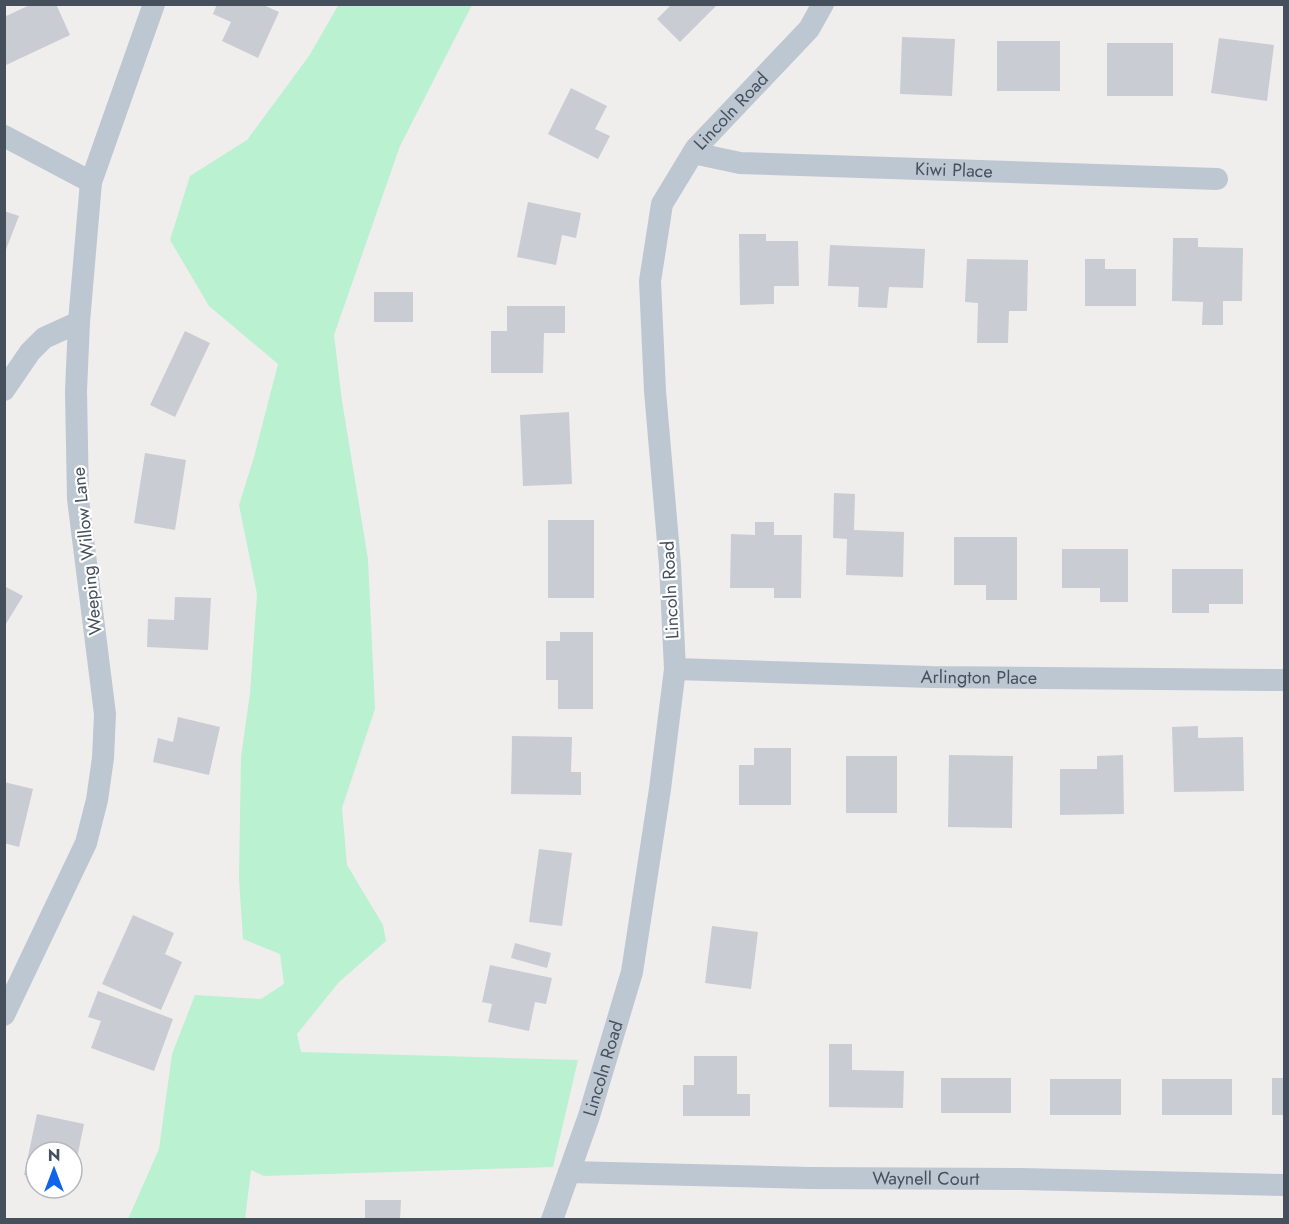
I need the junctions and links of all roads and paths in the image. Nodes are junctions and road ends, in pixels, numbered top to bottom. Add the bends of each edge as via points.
1 (154, 4) edge
2 (823, 4) edge
3 (4, 136) edge
4 (693, 153) junction
5 (1217, 179) dead end
6 (91, 182) junction
7 (79, 322) junction
8 (4, 390) edge
9 (675, 669) junction
10 (1284, 680) edge
11 (4, 1015) edge
12 (569, 1172) junction
13 (1284, 1185) edge
14 (552, 1220) edge

1 - 6 street, Weeping Willow Lane
2 - 4 street, Lincoln Road via 809,28
3 - 6 street
4 - 5 street, Kiwi Place via 740,163
4 - 9 street, Lincoln Road via 662,204 650,281
6 - 7 street, Weeping Willow Lane
7 - 8 street via 44,338
7 - 11 street, Weeping Willow Lane via 78,499 105,714 103,758 86,843
9 - 10 street, Arlington Place via 931,677
9 - 12 street, Lincoln Road via 632,972
12 - 13 street, Waynell Court
12 - 14 street, Lincoln Road

